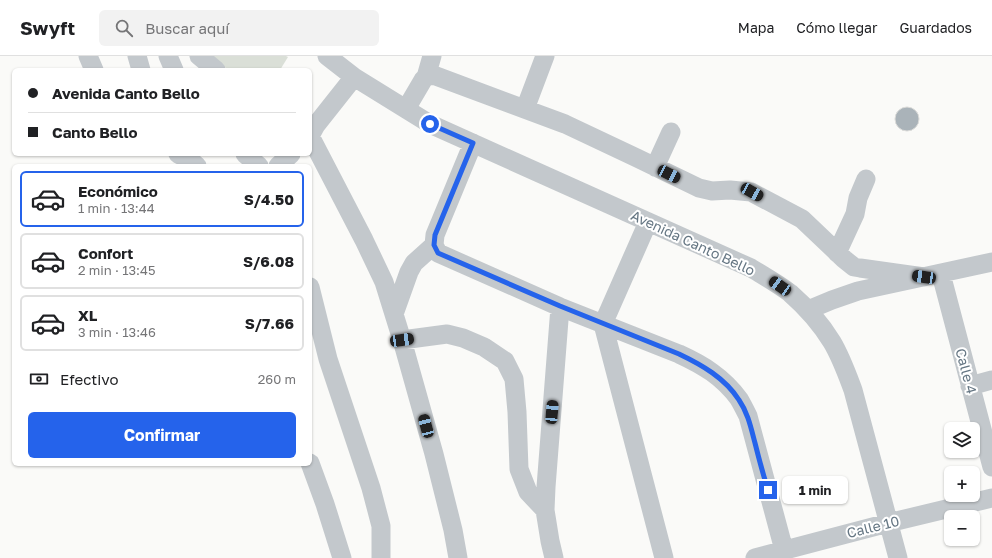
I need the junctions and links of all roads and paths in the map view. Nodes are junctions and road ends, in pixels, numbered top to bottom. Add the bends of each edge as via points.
1 (88, 56) edge
2 (137, 56) edge
3 (168, 56) edge
4 (199, 56) edge
5 (327, 56) edge
6 (432, 56) edge
7 (545, 56) edge
8 (93, 68) edge
9 (140, 68) edge
10 (173, 68) edge
11 (214, 68) edge
12 (426, 76) junction
13 (354, 77) junction
14 (406, 109) junction
15 (525, 109) junction
16 (671, 132) dead end
17 (312, 133) edge
18 (312, 140) edge
19 (473, 143) junction
20 (182, 156) edge
21 (247, 156) edge
22 (288, 156) edge
23 (195, 164) edge
24 (257, 164) edge
25 (280, 164) edge
26 (655, 167) junction
27 (866, 179) dead end
28 (648, 222) junction
29 (434, 245) junction
30 (837, 253) junction
31 (992, 262) edge
32 (933, 276) junction
33 (312, 295) edge
34 (560, 306) junction
35 (808, 310) junction
36 (394, 314) junction
37 (603, 324) junction
38 (402, 340) junction
39 (992, 380) edge
40 (970, 386) junction
41 (311, 466) edge
42 (992, 468) edge
43 (992, 498) edge
44 (545, 510) junction
45 (888, 523) junction
46 (784, 550) junction
47 (342, 558) edge
48 (381, 558) edge
49 (458, 558) edge
50 (554, 558) edge
51 (664, 558) edge
52 (754, 558) edge
53 (898, 558) edge

1 - 8 street
2 - 9 street
3 - 10 street
4 - 11 street
5 - 13 street, Avenida Canto Bello
6 - 12 street
7 - 15 street
12 - 14 street
12 - 15 street via 436,76
13 - 14 street, Avenida Canto Bello
13 - 17 street
14 - 19 street, Avenida Canto Bello via 430,124
15 - 26 street via 565,124
16 - 26 street
18 - 36 street via 371,254 384,282
19 - 28 street, Avenida Canto Bello
19 - 29 street via 435,235
20 - 23 street
21 - 24 street
22 - 25 street
26 - 30 street via 699,188 712,191 752,192 802,218
27 - 30 street via 855,214
28 - 35 street, Avenida Canto Bello via 751,268 790,293
28 - 37 street
29 - 34 street via 438,253
29 - 36 street via 414,263
30 - 32 street via 860,268
31 - 32 street
32 - 35 street via 858,292
32 - 40 street, Calle 4
33 - 48 street via 328,359 381,526
34 - 37 street
34 - 44 street
35 - 45 street, Avenida Canto Bello via 832,342 844,365
36 - 38 street
37 - 46 street via 697,362 714,373 740,400 748,416
37 - 51 street
38 - 44 street via 447,334 484,347 505,362 514,379 519,469 528,492
38 - 49 street via 453,530
39 - 40 street
40 - 42 street, Calle 4
41 - 47 street
43 - 45 street, Calle 10
44 - 50 street
45 - 46 street, Calle 10
45 - 53 street, Avenida Canto Bello
46 - 52 street, Calle 10

